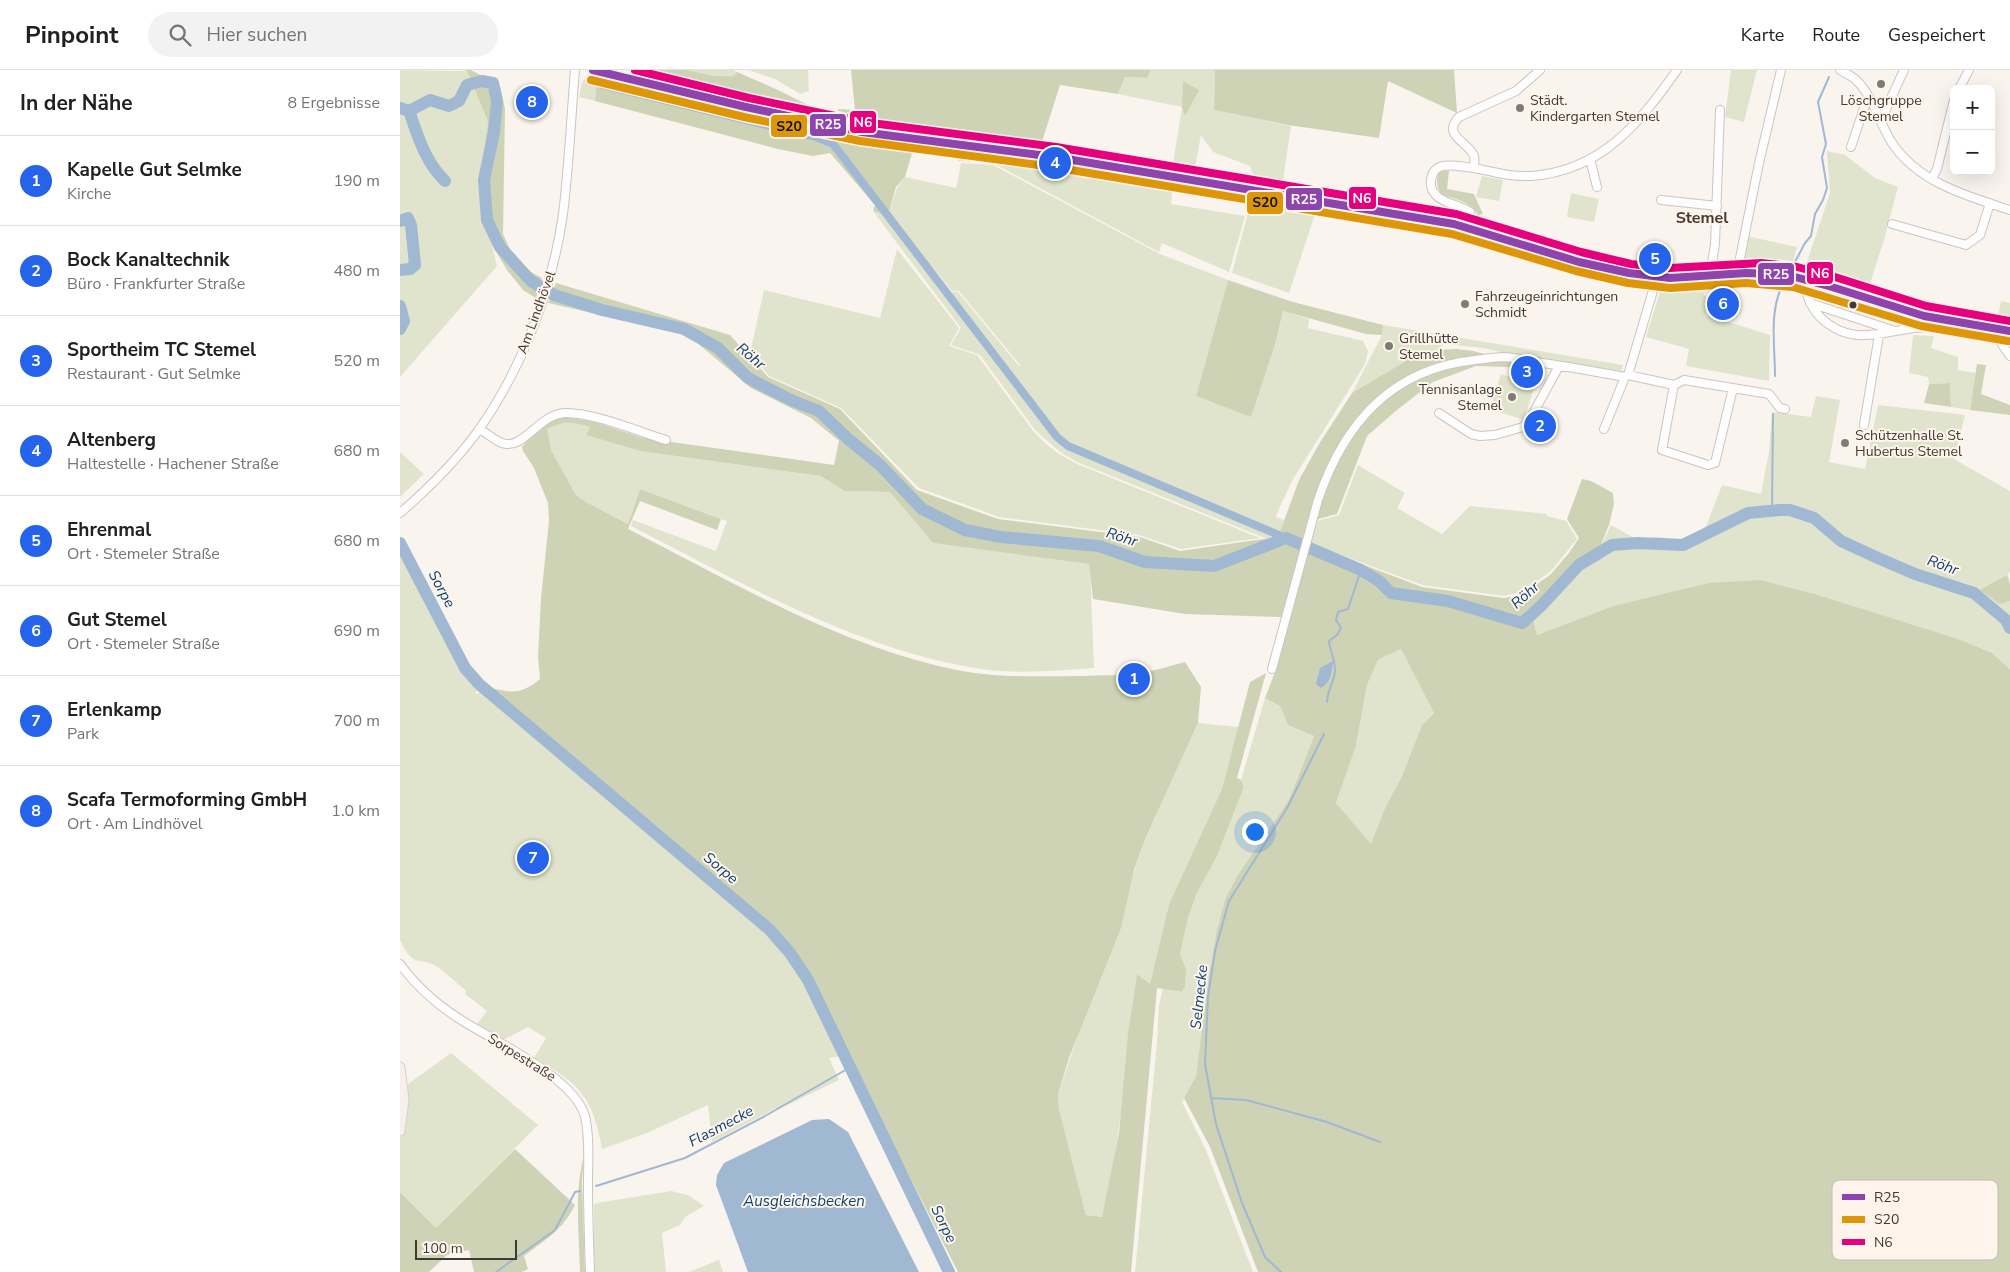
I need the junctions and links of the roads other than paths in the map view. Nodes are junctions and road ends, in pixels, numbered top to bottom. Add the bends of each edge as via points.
1 (575, 70) edge
2 (593, 70) edge
3 (1540, 70) edge
4 (1676, 70) edge
5 (1781, 70) edge
6 (1840, 70) edge
7 (1904, 70) edge
8 (1969, 70) edge
9 (1961, 85) edge
10 (1868, 96) junction
11 (1720, 110) dead end
12 (1950, 116) edge
13 (1881, 120) junction
14 (1851, 146) dead end
15 (1590, 159) junction
16 (1474, 168) junction
17 (1932, 179) junction
18 (1597, 187) dead end
19 (1661, 200) dead end
20 (1990, 203) junction
21 (1717, 206) junction
22 (2010, 210) edge
23 (1892, 224) dead end
24 (1473, 229) junction
25 (1737, 273) junction
26 (1710, 276) junction
27 (1657, 277) junction
28 (1805, 279) junction
29 (1810, 303) junction
30 (1895, 331) junction
31 (2010, 331) edge
32 (1879, 335) junction
33 (2010, 356) edge
34 (1559, 366) junction
35 (1626, 376) junction
36 (1674, 385) junction
37 (1732, 388) junction
38 (1785, 409) dead end
39 (1439, 413) dead end
40 (1864, 425) dead end
41 (479, 429) junction
42 (1604, 429) dead end
43 (666, 440) dead end
44 (400, 513) edge
45 (1272, 668) dead end
46 (400, 964) edge
47 (400, 1068) edge
48 (400, 1131) edge
49 (590, 1272) edge

1 - 41 street, Am Lindhövel via 562,213 550,278 516,364
2 - 24 main road via 738,106 900,138 1005,149 1141,170
3 - 16 street via 1516,91 1456,120 1455,136 1474,156
4 - 15 street via 1647,110 1617,142
5 - 25 street
6 - 10 street via 1855,79
7 - 13 street
8 - 9 street
10 - 13 street
10 - 14 street
11 - 21 street
12 - 17 street
13 - 17 street via 1900,153
15 - 16 street via 1569,169 1530,176
15 - 18 street
16 - 24 street via 1442,166 1433,173 1431,182 1436,196 1470,212
17 - 20 street
19 - 21 street
20 - 22 street
20 - 23 street via 1980,235 1966,245
21 - 26 street
24 - 27 main road via 1608,270
25 - 26 main road
25 - 28 main road
26 - 27 main road
27 - 35 street
28 - 29 street
28 - 31 main road via 1926,316
29 - 30 street
29 - 32 street via 1820,317 1844,333
30 - 32 street
30 - 33 street via 1930,327 1997,337
32 - 40 street
34 - 35 street
34 - 39 street via 1523,427 1480,436 1471,434
34 - 45 street via 1505,357 1459,362 1426,370 1384,396 1357,424 1331,467 1318,500
35 - 36 street
35 - 42 street
36 - 37 street via 1684,380
36 - 37 street via 1662,450 1708,465 1715,463
37 - 38 street via 1769,394 1780,408
41 - 43 street via 501,442 515,444 547,418 567,413 594,417
41 - 44 street, Am Lindhövel via 441,474
46 - 49 street, Sorpestraße via 430,997 551,1074 580,1105 588,1129
47 - 48 main road via 404,1100

